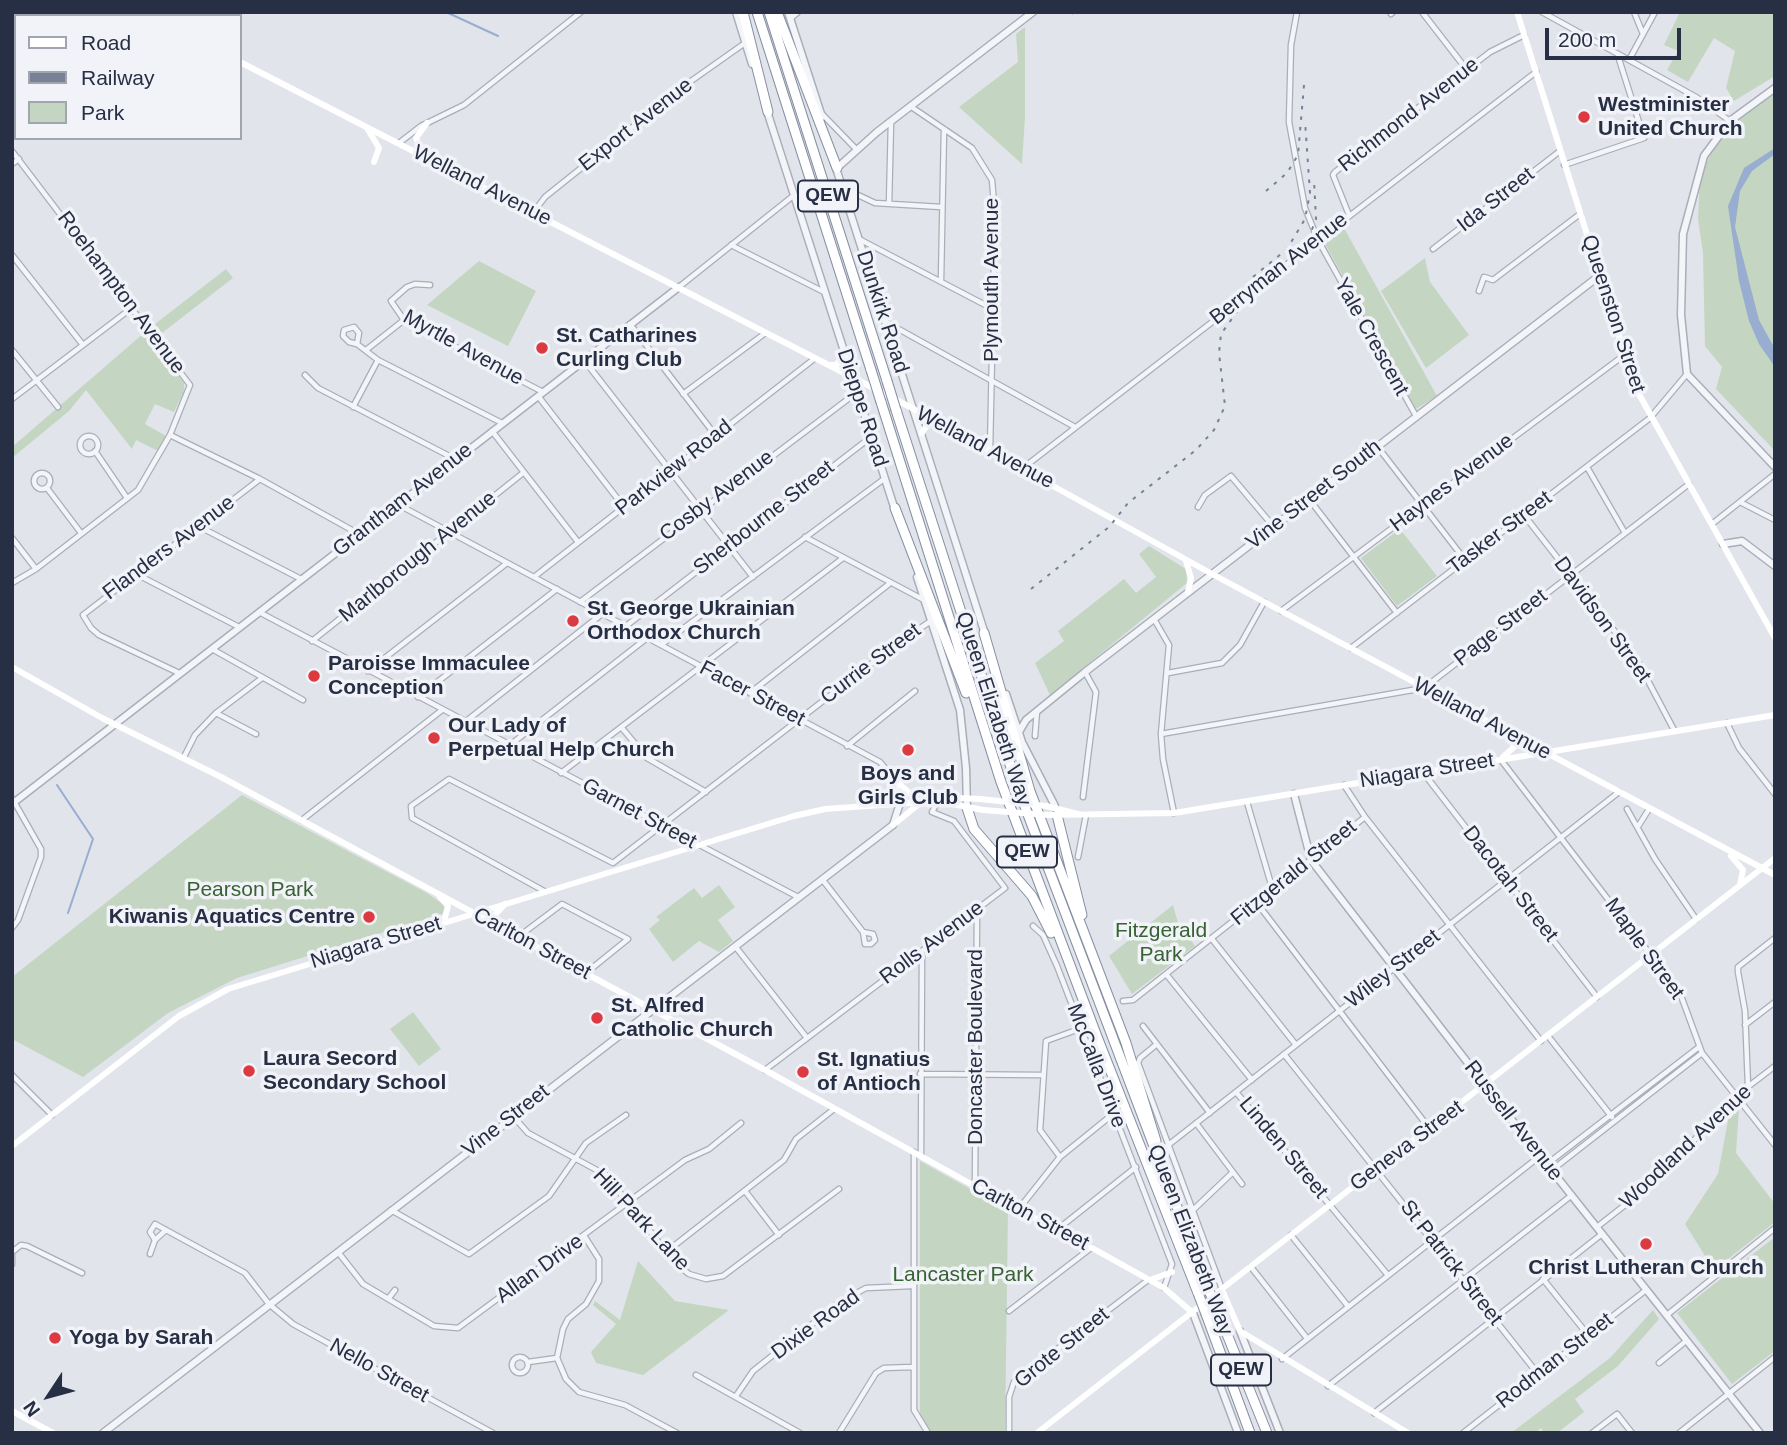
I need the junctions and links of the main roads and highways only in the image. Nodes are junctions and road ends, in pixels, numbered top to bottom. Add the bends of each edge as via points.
1 (743, 12) edge
2 (757, 12) edge
3 (769, 12) edge
4 (777, 12) edge
5 (1517, 12) edge
6 (242, 63) edge
7 (768, 112) road end
8 (427, 123) road end
9 (366, 127) junction
10 (423, 155) junction
11 (374, 162) dead end
12 (836, 169) road end
13 (845, 355) road end
14 (828, 365) junction
15 (936, 422) junction
16 (922, 433) road end
17 (895, 508) road end
18 (1186, 559) junction
19 (1188, 593) road end
20 (984, 633) road end
21 (1775, 638) edge
22 (12, 667) edge
23 (1775, 715) edge
24 (1503, 730) junction
25 (991, 750) junction
26 (1543, 752) junction
27 (1500, 759) junction
28 (897, 782) road end
29 (920, 803) junction
30 (966, 803) junction
31 (1054, 812) junction
32 (893, 825) road end
33 (1721, 849) junction
34 (1775, 858) edge
35 (1762, 868) junction
36 (1775, 875) edge
37 (1738, 887) junction
38 (439, 896) junction
39 (507, 902) junction
40 (473, 913) junction
41 (444, 921) junction
42 (501, 927) junction
43 (1092, 956) junction
44 (1096, 1034) junction
45 (12, 1146) edge
46 (1159, 1160) junction
47 (1172, 1272) road end
48 (1148, 1280) junction
49 (1222, 1290) junction
50 (1193, 1313) junction
51 (12, 1411) edge
52 (53, 1433) edge
53 (1037, 1433) edge
54 (1250, 1433) edge
55 (1267, 1433) edge
56 (1408, 1433) edge

1 - 7 highway
2 - 25 highway, Queen Elizabeth Way / QEW, bridge
3 - 46 highway, Queen Elizabeth Way / QEW, bridge via 1016,783
4 - 12 highway
5 - 21 main road, Queenston Street via 1623,356 1650,418
6 - 9 main road, Welland Avenue
8 - 10 main road via 416,138
9 - 10 main road, Welland Avenue
9 - 11 main road via 379,148
10 - 14 main road, Welland Avenue
13 - 14 main road via 836,365
14 - 15 main road, Welland Avenue
15 - 16 main road
15 - 18 main road, Welland Avenue
17 - 25 highway
18 - 19 main road via 1191,578
18 - 24 main road, Welland Avenue
20 - 43 highway via 1030,791
22 - 38 main road, Carlton Street
23 - 26 main road, Niagara Street
24 - 26 main road, Welland Avenue
24 - 27 main road via 1515,744
25 - 44 highway, Queen Elizabeth Way / QEW
26 - 27 main road, Niagara Street
26 - 33 main road, Welland Avenue
27 - 31 main road, Niagara Street via 1174,813
28 - 29 main road
29 - 30 main road, Niagara Street
29 - 32 main road
29 - 39 main road, Niagara Street via 825,809
30 - 31 main road, Niagara Street, bridge via 983,810
30 - 31 main road, Niagara Street, bridge via 980,799 1046,806
30 - 44 highway via 974,829 1032,896
31 - 43 highway
33 - 35 main road
33 - 37 main road via 1743,869 1745,875
34 - 35 main road, Geneva Street
35 - 36 main road
35 - 37 main road, Geneva Street
37 - 49 main road, Geneva Street
38 - 40 main road, Carlton Street
38 - 41 main road via 448,906
39 - 40 main road, Niagara Street
39 - 42 main road via 494,916
40 - 41 main road, Niagara Street
40 - 42 main road, Carlton Street
41 - 45 main road, Niagara Street via 203,1000
42 - 48 main road, Carlton Street
43 - 46 highway via 1150,1118
44 - 54 highway, Queen Elizabeth Way / QEW, bridge
46 - 55 highway, Queen Elizabeth Way / QEW, bridge
47 - 48 main road
48 - 50 main road, Carlton Street
49 - 50 main road, Geneva Street
49 - 56 main road via 1240,1331
50 - 53 main road, Geneva Street
51 - 52 main road

